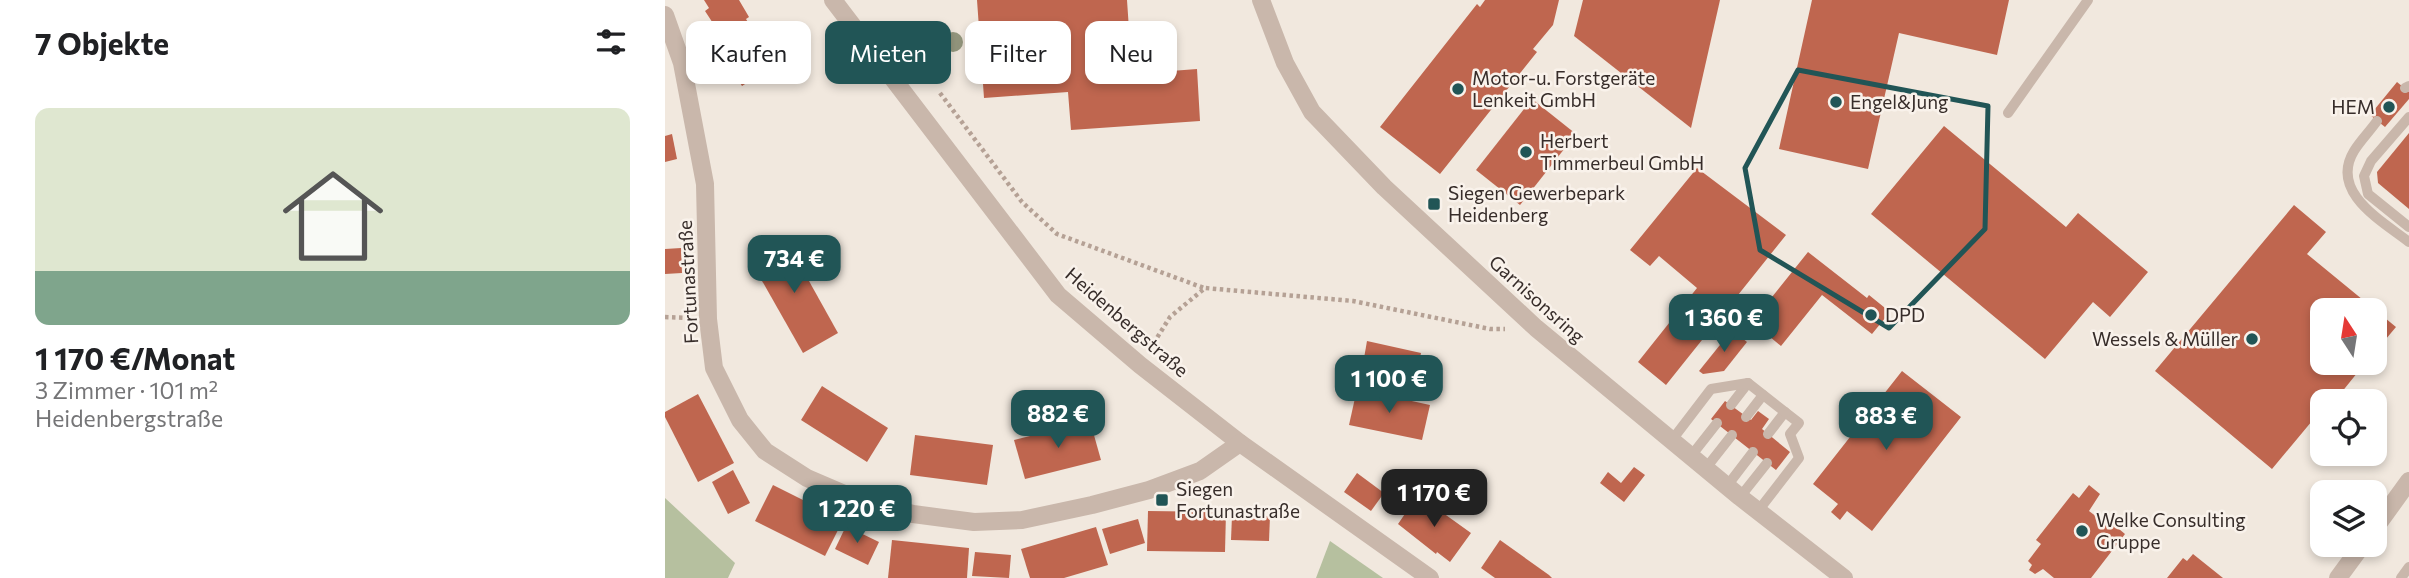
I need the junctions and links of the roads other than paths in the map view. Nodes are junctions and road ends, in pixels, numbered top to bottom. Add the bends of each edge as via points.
1 (833, 0) edge
2 (1261, 0) edge
3 (2088, 0) edge
4 (665, 15) edge
5 (2008, 113) dead end
6 (2408, 118) edge
7 (2377, 121) dead end
8 (2409, 227) edge
9 (2409, 242) edge
10 (1748, 383) junction
11 (1763, 396) junction
12 (1731, 405) dead end
13 (1785, 412) junction
14 (1747, 417) dead end
15 (1717, 423) dead end
16 (1768, 434) dead end
17 (1790, 434) junction
18 (1732, 435) dead end
19 (1672, 440) junction
20 (1240, 443) junction
21 (1781, 444) dead end
22 (1753, 452) dead end
23 (1691, 456) junction
24 (1767, 463) dead end
25 (1706, 468) junction
26 (2409, 481) edge
27 (1733, 492) junction
28 (1758, 511) junction
29 (2387, 511) edge
30 (2353, 557) edge
31 (2409, 567) edge
32 (1430, 578) edge
33 (1844, 578) edge
34 (2338, 578) edge
35 (2401, 578) edge

1 - 20 street, Heidenbergstraße via 1058,295
2 - 19 street, Garnisonsring via 1285,63 1312,112 1384,187 1535,328
3 - 5 lane
4 - 20 street, Fortunastraße via 682,63 705,184 708,319 714,368 740,420 765,451 807,478 856,499 913,514 974,522 1022,520 1149,490 1200,471
6 - 8 lane via 2371,160 2364,176 2368,194
7 - 9 lane via 2353,152 2347,168 2349,185 2357,200
10 - 11 lane
10 - 12 lane
10 - 19 lane via 1711,389
11 - 13 lane
11 - 14 lane
13 - 16 lane
13 - 17 lane via 1799,423
15 - 23 lane
17 - 21 lane
17 - 28 lane via 1799,458
18 - 25 lane
19 - 23 street, Garnisonsring
20 - 32 street, Heidenbergstraße
22 - 27 lane
23 - 25 street, Garnisonsring
24 - 27 lane
25 - 27 street, Garnisonsring
26 - 29 street
27 - 28 street, Garnisonsring
28 - 33 street, Garnisonsring
30 - 34 street
31 - 35 lane

